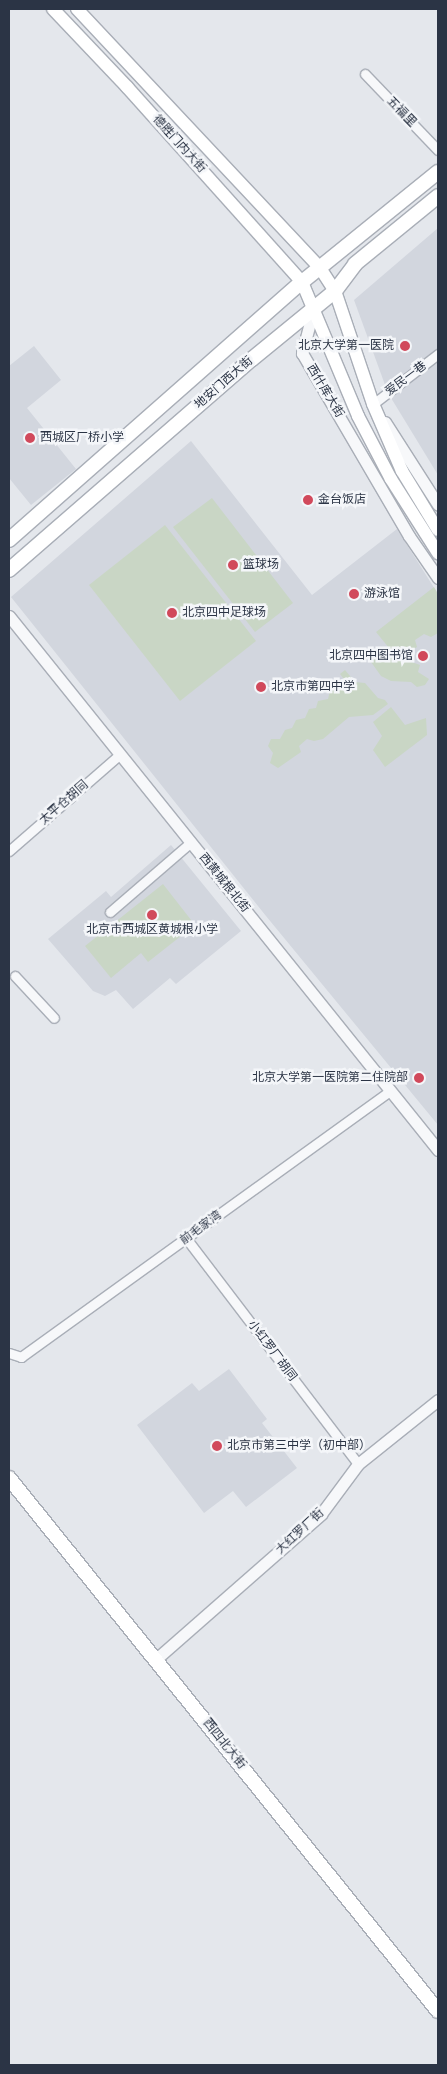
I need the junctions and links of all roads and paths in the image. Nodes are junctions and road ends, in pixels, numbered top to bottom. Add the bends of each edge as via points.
1 (52, 9) edge
2 (77, 9) edge
3 (365, 74) dead end
4 (438, 150) edge
5 (438, 172) edge
6 (438, 196) edge
7 (320, 268) junction
8 (302, 282) junction
9 (335, 291) junction
10 (314, 307) junction
11 (438, 354) edge
12 (373, 404) junction
13 (438, 505) edge
14 (438, 530) edge
15 (9, 540) edge
16 (438, 553) edge
17 (9, 570) edge
18 (438, 578) edge
19 (9, 616) edge
20 (119, 755) junction
21 (191, 842) junction
22 (9, 851) edge
23 (110, 912) dead end
24 (15, 976) dead end
25 (54, 1018) dead end
26 (390, 1091) junction
27 (438, 1150) edge
28 (186, 1238) junction
29 (9, 1353) edge
30 (438, 1400) edge
31 (358, 1464) junction
32 (9, 1478) edge
33 (155, 1660) junction
34 (438, 2011) edge

1 - 8 main road, 德胜门内大街 via 127,87
2 - 7 main road, 德胜门内大街
3 - 4 street, 五福里
5 - 7 main road, 地安门西大街
6 - 9 main road, 地安门西大街 via 355,264
7 - 8 main road, 地安门西大街
7 - 9 main road, 德胜门内大街
8 - 10 main road, 德胜门内大街
8 - 15 main road, 地安门西大街
9 - 10 main road, 地安门西大街
9 - 12 main road
10 - 16 main road, 西什库大街 via 358,416 391,479
10 - 17 main road, 地安门西大街
10 - 18 street, 西什库大街 via 302,353 409,536
11 - 12 street, 爱民一巷
12 - 13 street
12 - 14 main road via 402,471
19 - 20 street, 西黄城根北街
20 - 21 street, 西黄城根北街
20 - 22 street, 太平仓胡同
21 - 23 street
21 - 26 street, 西黄城根北街
24 - 25 street
26 - 27 street, 西黄城根北街
26 - 28 street, 前毛家湾
28 - 29 street, 前毛家湾 via 20,1357
28 - 31 street, 小红罗厂胡同
30 - 31 street, 大红罗厂街
31 - 33 street, 大红罗厂街 via 321,1514
32 - 33 main road, 西四北大街
33 - 34 main road, 西四北大街

